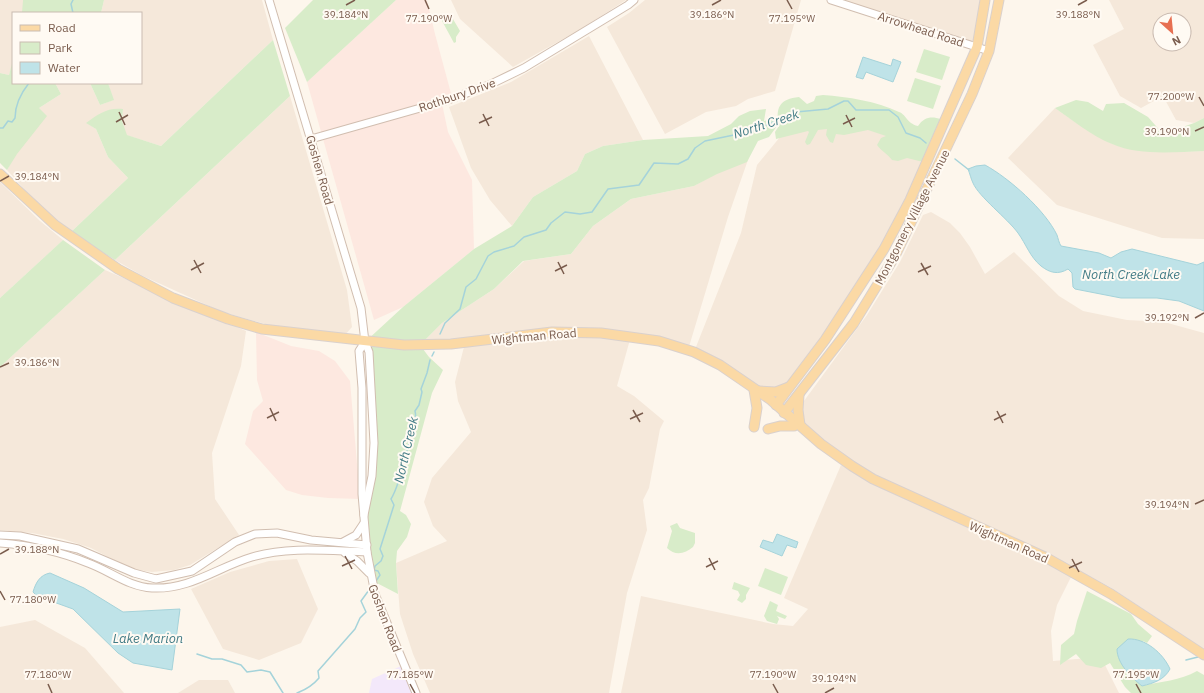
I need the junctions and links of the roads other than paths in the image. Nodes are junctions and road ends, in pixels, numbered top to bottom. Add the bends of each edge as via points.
1 (269, 0) edge
2 (634, 0) edge
3 (830, 0) edge
4 (985, 0) edge
5 (999, 0) edge
6 (977, 47) junction
7 (989, 51) junction
8 (311, 139) junction
9 (0, 174) edge
10 (365, 342) junction
11 (790, 386) junction
12 (757, 392) junction
13 (799, 395) junction
14 (776, 405) junction
15 (784, 413) junction
16 (797, 425) junction
17 (754, 427) dead end
18 (768, 430) dead end
19 (364, 519) junction
20 (0, 535) edge
21 (342, 542) junction
22 (0, 543) edge
23 (367, 549) junction
24 (339, 551) junction
25 (370, 574) junction
26 (1204, 655) edge
27 (416, 693) edge

1 - 8 street, Goshen Road
2 - 8 street, Rothbury Drive via 524,68 489,85 450,99
3 - 6 street, Arrowhead Road
4 - 6 main road, Montgomery Village Avenue
5 - 7 main road, Montgomery Village Avenue
6 - 7 street, Arrowhead Road
6 - 11 main road, Montgomery Village Avenue via 920,180 884,249 825,340
7 - 13 main road, Montgomery Village Avenue via 957,127 895,256 854,323
8 - 10 street, Goshen Road via 361,308
9 - 10 main road, Wightman Road via 70,238 150,287 244,325
10 - 12 main road, Wightman Road via 404,345 451,344 552,332 584,331 635,337 659,341 694,352 720,365
10 - 19 street, Goshen Road via 360,351
10 - 19 street, Goshen Road via 369,352 374,443 372,476
11 - 12 main road via 776,392
11 - 14 main road, Montgomery Village Avenue
12 - 14 main road, Wightman Road
12 - 16 main road, Wightman Road via 767,406
12 - 17 main road
13 - 15 main road, Montgomery Village Avenue
13 - 16 main road
14 - 15 main road, Wightman Road
15 - 16 main road, Wightman Road
16 - 18 main road
16 - 26 main road, Wightman Road via 804,433 873,479 1045,557 1111,594
19 - 21 street via 356,535
19 - 23 street, Goshen Road
20 - 21 street via 20,536 78,549 134,573 156,579 192,571 235,542 256,534 277,533 311,540
21 - 23 street
22 - 24 street via 75,558 128,582 152,588 177,587 261,555 292,550
23 - 24 street
23 - 25 street, Goshen Road
24 - 25 street via 350,555
25 - 27 street, Goshen Road via 375,594

